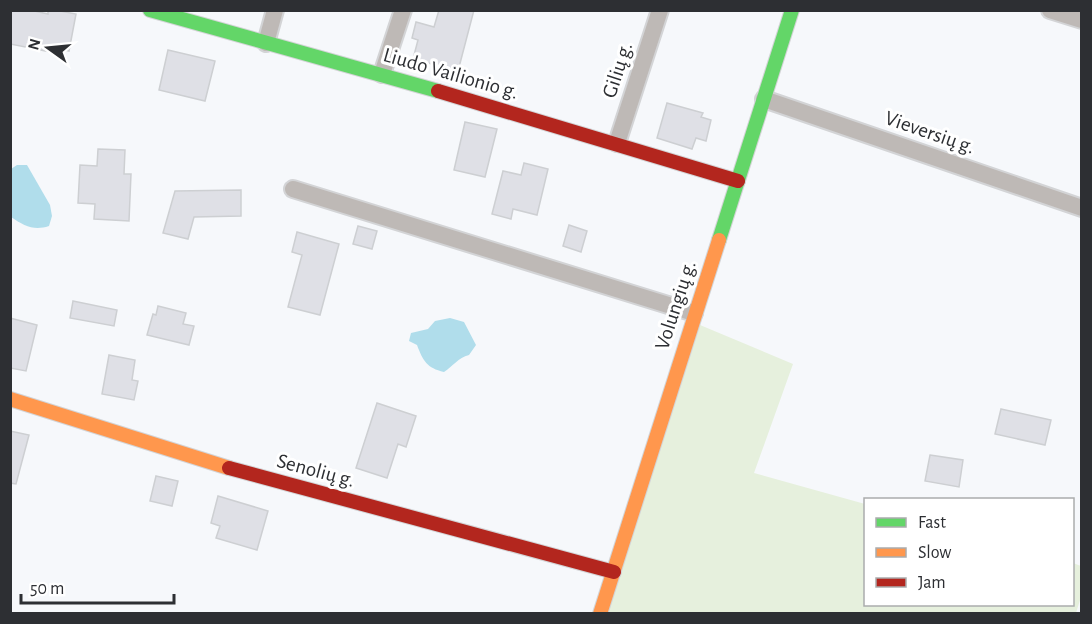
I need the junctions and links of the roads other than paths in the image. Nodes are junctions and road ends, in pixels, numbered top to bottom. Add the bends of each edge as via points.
1 (150, 10) edge
2 (275, 10) edge
3 (403, 10) edge
4 (660, 10) edge
5 (792, 10) edge
6 (1050, 10) edge
7 (1082, 20) edge
8 (266, 43) junction
9 (382, 74) junction
10 (764, 99) junction
11 (617, 144) junction
12 (738, 181) junction
13 (293, 189) dead end
14 (1082, 208) edge
15 (694, 314) junction
16 (10, 399) edge
17 (614, 572) junction
18 (600, 614) edge

1 - 8 street, Liudo Vailionio g.
2 - 8 street
3 - 9 street
4 - 11 street, Gilių g.
5 - 10 street, Volungių g.
6 - 7 street
8 - 9 street, Liudo Vailionio g.
9 - 11 street, Liudo Vailionio g.
10 - 12 street, Volungių g.
10 - 14 street, Vieversių g.
11 - 12 street, Liudo Vailionio g.
12 - 15 street, Volungių g.
13 - 15 street
15 - 17 street, Volungių g.
16 - 17 street, Senolių g. via 221,466
17 - 18 street, Volungių g.

